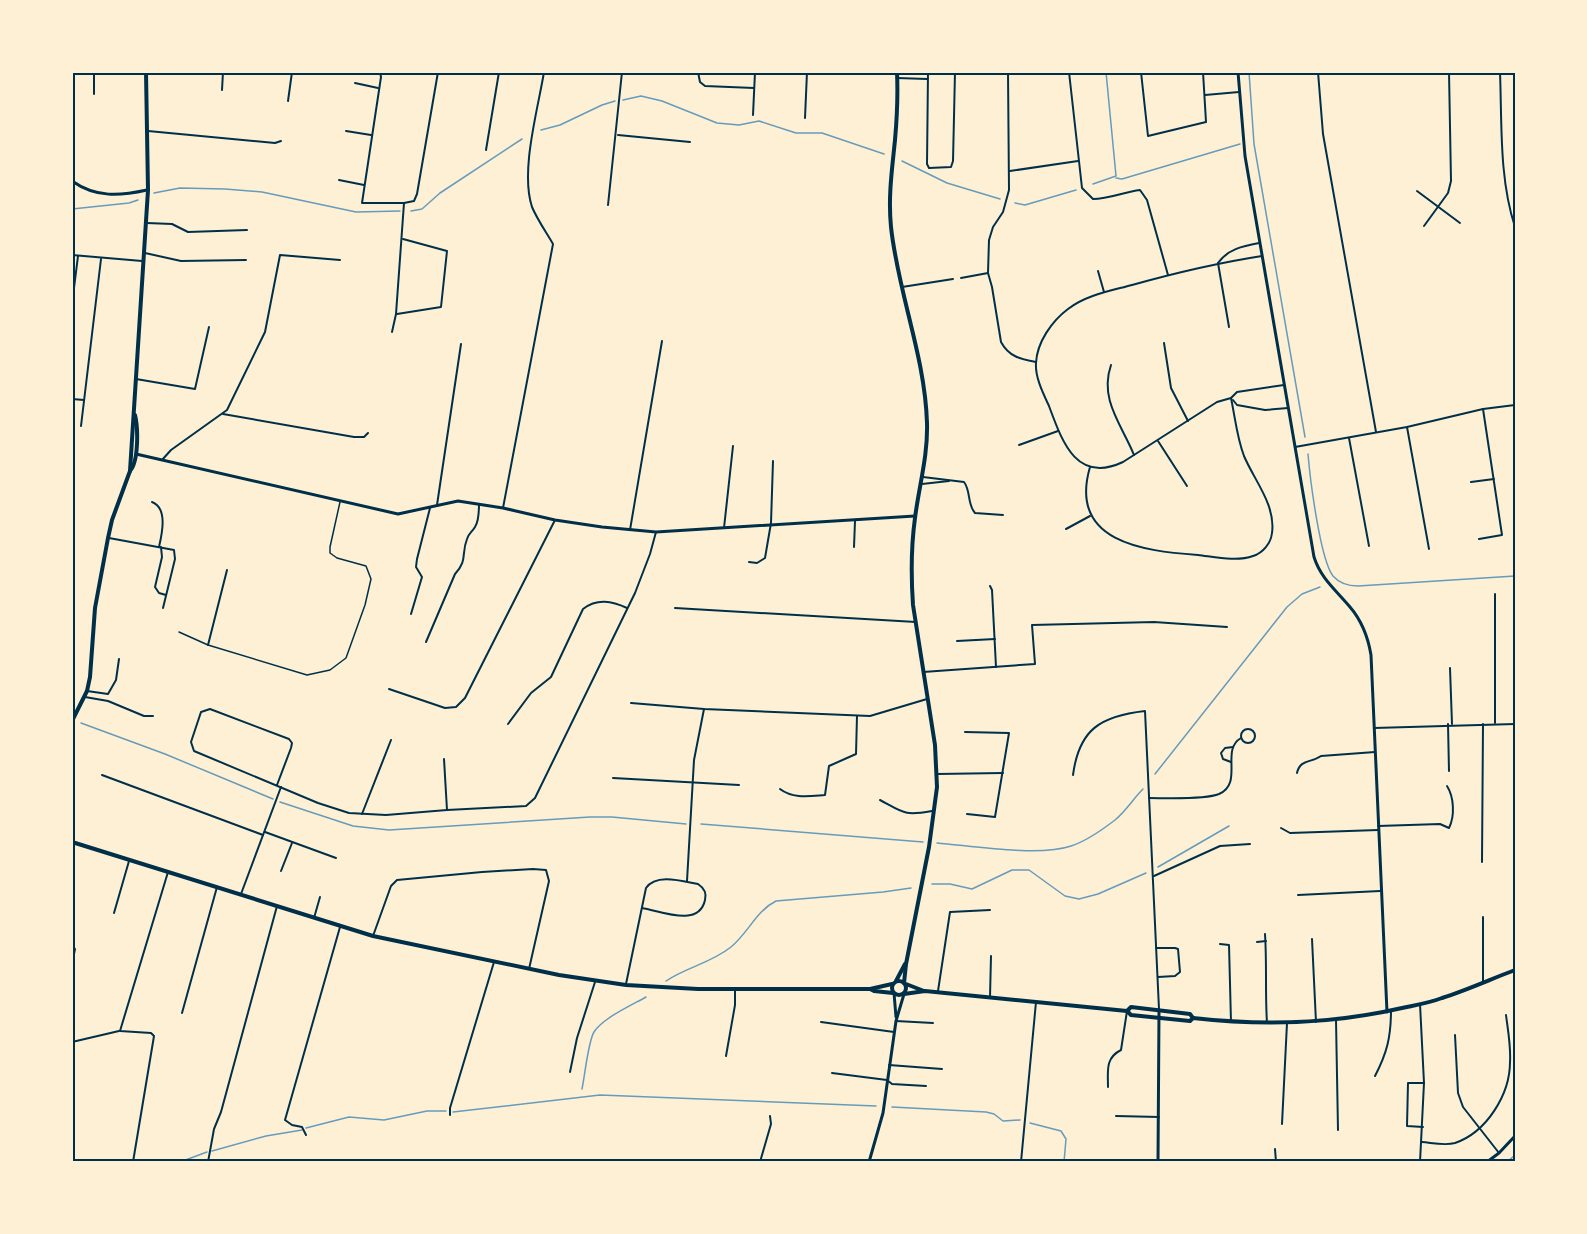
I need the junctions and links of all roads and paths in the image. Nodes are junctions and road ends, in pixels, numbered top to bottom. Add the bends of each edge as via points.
1 (94, 72) edge
2 (146, 72) edge
3 (223, 72) edge
4 (292, 72) edge
5 (380, 72) edge
6 (438, 72) edge
7 (499, 72) edge
8 (544, 72) edge
9 (622, 72) edge
10 (698, 72) edge
11 (755, 72) edge
12 (807, 72) edge
13 (955, 72) edge
14 (1008, 72) edge
15 (1069, 72) edge
16 (1141, 72) edge
17 (1203, 72) edge
18 (1238, 72) edge
19 (1318, 72) edge
20 (1449, 72) edge
21 (1500, 72) edge
22 (928, 73) edge
23 (897, 74) edge
24 (928, 79) junction
25 (355, 83) dead end
26 (378, 88) junction
27 (754, 88) junction
28 (222, 90) dead end
29 (1239, 92) junction
30 (94, 94) dead end
31 (1205, 95) junction
32 (288, 101) dead end
33 (753, 115) dead end
34 (805, 118) dead end
35 (148, 131) junction
36 (346, 131) dead end
37 (371, 135) junction
38 (617, 135) junction
39 (281, 141) dead end
40 (690, 142) dead end
41 (486, 150) dead end
42 (1078, 161) junction
43 (1010, 171) junction
44 (339, 180) dead end
45 (72, 181) edge
46 (364, 185) junction
47 (148, 190) junction
48 (1417, 191) dead end
49 (404, 203) junction
50 (608, 205) dead end
51 (1438, 206) junction
52 (146, 223) junction
53 (1460, 223) dead end
54 (1424, 226) dead end
55 (1515, 227) edge
56 (247, 230) dead end
57 (403, 239) junction
58 (1259, 243) junction
59 (143, 252) junction
60 (72, 255) edge
61 (78, 256) junction
62 (1262, 256) junction
63 (101, 259) junction
64 (246, 260) dead end
65 (340, 260) dead end
66 (142, 261) junction
67 (1218, 263) junction
68 (1098, 271) dead end
69 (988, 273) junction
70 (1168, 275) junction
71 (961, 278) dead end
72 (953, 279) dead end
73 (902, 287) junction
74 (1104, 292) junction
75 (72, 304) edge
76 (396, 314) junction
77 (209, 327) dead end
78 (1229, 327) dead end
79 (392, 332) dead end
80 (662, 341) dead end
81 (1164, 343) dead end
82 (460, 344) dead end
83 (1036, 362) junction
84 (1110, 365) dead end
85 (136, 379) junction
86 (1284, 385) junction
87 (1231, 398) junction
88 (72, 399) edge
89 (84, 400) junction
90 (1515, 405) edge
91 (1288, 408) junction
92 (1483, 409) junction
93 (223, 414) junction
94 (1188, 421) junction
95 (81, 426) dead end
96 (1407, 427) junction
97 (1058, 431) junction
98 (1376, 432) junction
99 (368, 433) dead end
100 (1349, 438) junction
101 (1158, 441) junction
102 (1018, 445) dead end
103 (734, 446) dead end
104 (1295, 447) junction
105 (134, 453) junction
106 (1134, 455) junction
107 (162, 460) junction
108 (773, 461) dead end
109 (1090, 467) junction
110 (923, 477) junction
111 (1494, 479) junction
112 (952, 481) junction
113 (1471, 482) dead end
114 (922, 484) junction
115 (1187, 486) dead end
116 (340, 501) junction
117 (152, 502) dead end
118 (479, 504) junction
119 (437, 506) junction
120 (430, 507) junction
121 (503, 508) junction
122 (1003, 515) dead end
123 (915, 516) junction
124 (1090, 516) junction
125 (555, 520) junction
126 (855, 521) junction
127 (769, 526) junction
128 (724, 528) junction
129 (1066, 529) dead end
130 (630, 530) junction
131 (656, 532) junction
132 (108, 538) junction
133 (1479, 539) dead end
134 (1369, 546) dead end
135 (160, 547) junction
136 (854, 547) dead end
137 (1429, 549) dead end
138 (749, 562) dead end
139 (227, 570) dead end
140 (990, 586) dead end
141 (1495, 594) dead end
142 (166, 595) junction
143 (163, 608) dead end
144 (627, 608) junction
145 (675, 608) dead end
146 (411, 614) dead end
147 (915, 622) junction
148 (1227, 627) dead end
149 (179, 632) dead end
150 (995, 639) junction
151 (957, 641) dead end
152 (426, 642) dead end
153 (208, 645) junction
154 (119, 659) dead end
155 (996, 667) junction
156 (1450, 668) dead end
157 (923, 672) junction
158 (389, 689) dead end
159 (87, 691) junction
160 (85, 697) junction
161 (927, 699) junction
162 (631, 703) dead end
163 (704, 709) junction
164 (153, 716) dead end
165 (857, 716) junction
166 (72, 721) edge
167 (508, 724) dead end
168 (1448, 724) junction
169 (1452, 724) junction
170 (1483, 724) junction
171 (1495, 724) junction
172 (1515, 724) edge
173 (1374, 728) junction
174 (965, 732) dead end
175 (1241, 738) junction
176 (391, 740) dead end
177 (1233, 747) junction
178 (1375, 753) junction
179 (444, 759) dead end
180 (1231, 762) junction
181 (1449, 771) dead end
182 (1003, 773) junction
183 (1298, 773) dead end
184 (937, 774) junction
185 (102, 775) dead end
186 (1073, 775) dead end
187 (613, 778) dead end
188 (693, 782) junction
189 (739, 785) dead end
190 (279, 786) junction
191 (1447, 786) dead end
192 (780, 789) dead end
193 (1149, 798) junction
194 (880, 800) dead end
195 (447, 810) junction
196 (935, 811) junction
197 (363, 814) junction
198 (968, 814) dead end
199 (1281, 828) dead end
200 (1378, 828) junction
201 (264, 833) junction
202 (72, 842) edge
203 (292, 843) junction
204 (1250, 844) dead end
205 (129, 858) junction
206 (336, 858) dead end
207 (1482, 862) dead end
208 (281, 871) dead end
209 (168, 872) junction
210 (1153, 876) junction
211 (687, 881) junction
212 (217, 887) junction
213 (1380, 891) junction
214 (241, 895) junction
215 (1298, 895) dead end
216 (320, 897) dead end
217 (277, 906) junction
218 (642, 908) junction
219 (990, 910) dead end
220 (114, 913) dead end
221 (1483, 916) dead end
222 (314, 918) junction
223 (340, 927) junction
224 (1265, 934) dead end
225 (373, 936) junction
226 (1312, 939) dead end
227 (1266, 941) junction
228 (1257, 942) dead end
229 (1220, 944) dead end
230 (72, 946) edge
231 (1156, 948) junction
232 (991, 956) dead end
233 (494, 962) junction
234 (72, 964) edge
235 (906, 964) junction
236 (528, 969) junction
237 (1515, 970) edge
238 (1158, 977) junction
239 (596, 982) junction
240 (895, 982) junction
241 (1483, 983) junction
242 (905, 984) junction
243 (626, 985) junction
244 (870, 989) junction
245 (735, 990) junction
246 (925, 991) junction
247 (938, 992) junction
248 (893, 993) junction
249 (904, 994) junction
250 (990, 997) junction
251 (1036, 1002) junction
252 (1420, 1004) junction
253 (1127, 1011) junction
254 (1159, 1011) junction
255 (1389, 1011) junction
256 (182, 1013) dead end
257 (1506, 1015) dead end
258 (1159, 1017) junction
259 (1193, 1018) junction
260 (896, 1019) junction
261 (1336, 1020) junction
262 (821, 1022) dead end
263 (1231, 1022) junction
264 (1316, 1022) junction
265 (933, 1023) dead end
266 (1267, 1023) junction
267 (1287, 1023) junction
268 (120, 1031) junction
269 (894, 1032) junction
270 (1455, 1035) dead end
271 (72, 1041) edge
272 (726, 1056) dead end
273 (889, 1065) junction
274 (942, 1069) dead end
275 (570, 1072) dead end
276 (832, 1073) dead end
277 (1376, 1077) dead end
278 (887, 1080) junction
279 (1425, 1083) junction
280 (926, 1086) dead end
281 (1108, 1087) dead end
282 (450, 1116) dead end
283 (770, 1116) dead end
284 (1116, 1116) dead end
285 (1159, 1117) junction
286 (1282, 1124) dead end
287 (1423, 1127) junction
288 (1479, 1128) junction
289 (1338, 1130) dead end
290 (306, 1135) dead end
291 (1515, 1136) edge
292 (1422, 1142) junction
293 (1275, 1149) dead end
294 (1499, 1154) junction
295 (133, 1162) edge
296 (208, 1162) edge
297 (760, 1162) edge
298 (869, 1162) edge
299 (1022, 1162) edge
300 (1158, 1162) edge
301 (1276, 1162) edge
302 (1420, 1162) edge
303 (1487, 1162) edge

1 - 30 street
2 - 35 main road
3 - 28 street
4 - 32 street
5 - 26 street
6 - 49 street via 417,194 414,201
7 - 41 street
8 - 121 street via 528,182 532,207 553,244
9 - 38 street
10 - 27 street via 705,86
11 - 27 street
12 - 34 street
13 - 24 street via 953,161 948,168 929,168 927,164
14 - 43 street
15 - 42 street
16 - 31 street via 1148,136 1206,122
17 - 31 street
18 - 29 street
19 - 98 street via 1323,135
20 - 51 street via 1451,181
21 - 55 street via 1506,179
22 - 23 street
22 - 24 street
23 - 24 street
23 - 73 main road via 889,200
25 - 26 street
26 - 37 street
27 - 33 street
29 - 31 street
29 - 58 street
35 - 39 street
35 - 47 main road
36 - 37 street
37 - 46 street
38 - 40 street
38 - 50 street
42 - 43 street
42 - 70 street via 1082,188 1093,199 1140,190 1147,200
43 - 69 street via 1003,212 989,240
44 - 46 street
45 - 47 street via 93,193 107,195
46 - 49 street via 362,202
47 - 52 main road
48 - 51 street
49 - 57 street
51 - 53 street
51 - 54 street
52 - 56 street via 172,224 188,232
52 - 59 main road
57 - 76 street
57 - 76 street via 447,251 441,307
58 - 62 street
58 - 67 street via 1232,250
59 - 64 street via 181,261
59 - 66 main road
60 - 61 street
61 - 63 street
61 - 75 street
62 - 67 street
62 - 86 street
63 - 66 street
63 - 89 street
65 - 93 street via 280,255 265,332
66 - 85 main road
67 - 70 street
67 - 78 street
68 - 74 street
69 - 71 street
69 - 83 street via 1006,350 1015,357
70 - 74 street
72 - 73 street
73 - 110 main road via 926,398 928,428
74 - 83 street via 1080,301 1056,319 1041,343
76 - 79 street
77 - 85 street via 195,389
80 - 130 street
81 - 94 street via 1172,388
82 - 119 street
83 - 97 street
84 - 106 street via 1108,396
85 - 105 main road
86 - 87 street via 1236,392
86 - 91 street
87 - 91 street via 1237,405 1265,410
87 - 94 street via 1217,402
87 - 124 street via 1242,450 1265,497 1273,525 1269,543 1258,554 1221,557 1133,545 1113,538
88 - 89 street
89 - 95 street
90 - 92 street
91 - 104 street
92 - 96 street
92 - 111 street
93 - 99 street via 354,437
93 - 107 street
94 - 101 street
96 - 98 street
96 - 137 street
97 - 102 street
97 - 109 street via 1068,452
98 - 100 street
100 - 104 street
100 - 134 street
101 - 106 street
101 - 115 street
103 - 128 street
104 - 173 street via 1317,567 1355,613 1367,636
105 - 107 street
105 - 132 main road via 133,468
106 - 109 street via 1114,466
107 - 116 street
108 - 127 street
109 - 124 street via 1085,489
110 - 112 street
110 - 114 main road
111 - 113 street
111 - 133 street via 1502,535
112 - 114 street
112 - 122 street via 966,484 975,513
114 - 123 main road
116 - 120 street via 398,514
116 - 153 lane via 330,553 366,566 371,579 346,658 330,670 307,675
117 - 135 street via 157,504 162,518
118 - 119 street via 458,501
118 - 121 street
118 - 152 street via 476,526 465,542 461,567 454,574
119 - 120 street
120 - 146 street via 416,567 422,577
121 - 125 street
123 - 126 street
123 - 147 main road
124 - 129 street
125 - 130 street
125 - 158 street via 465,698 456,707 446,708
126 - 127 street
126 - 136 street
127 - 128 street
127 - 138 street via 765,558
128 - 131 street
130 - 131 street
131 - 144 street
132 - 135 street
132 - 159 main road via 94,608
135 - 142 street via 162,557 155,587
135 - 142 street via 171,548 176,554
139 - 153 street
140 - 150 street
141 - 171 street
142 - 143 street
144 - 167 street via 606,601 583,609 551,677 531,693
144 - 195 street via 535,798 516,808
145 - 147 street
147 - 157 main road
148 - 155 street via 1154,622 1032,626 1035,664
149 - 153 lane
150 - 151 street
150 - 155 street
154 - 159 street via 116,680 108,694
155 - 157 street
156 - 169 street
157 - 161 main road
159 - 160 main road
160 - 164 street
160 - 166 main road
161 - 165 street via 870,716
161 - 184 main road
162 - 163 street
163 - 165 street
163 - 188 street
165 - 192 street via 856,754 829,766 825,795 787,795
168 - 169 street
168 - 173 street
168 - 181 street
169 - 170 street
170 - 171 street
170 - 207 street
171 - 172 street
173 - 178 street
174 - 182 street via 1009,733
175 - 175 street via 1249,743 1255,734 1246,729
175 - 177 street
176 - 197 street
177 - 180 street
177 - 180 street via 1221,753 1223,759
178 - 183 street via 1321,756 1302,762
178 - 200 street
179 - 195 street
180 - 193 street via 1232,780 1218,794
182 - 184 street
182 - 198 street via 995,817
184 - 196 main road
185 - 201 street
186 - 193 street via 1082,743 1096,727 1121,714 1145,711
187 - 188 street
188 - 189 street
188 - 211 street
190 - 190 street via 194,751 191,742 201,712 210,709 289,739 291,748
190 - 197 street via 349,813
190 - 201 street
191 - 200 street via 1452,793 1449,828 1440,824
193 - 210 street
194 - 196 street via 904,814
195 - 197 street
196 - 235 main road
199 - 200 street via 1290,833
200 - 213 street
201 - 203 street
201 - 214 street
202 - 205 main road
203 - 206 street
203 - 208 street
204 - 210 street via 1220,846
205 - 209 main road
205 - 220 street
209 - 212 main road
209 - 268 street
210 - 231 street
211 - 218 street via 650,882
211 - 218 street via 698,884 706,896 697,914
212 - 214 main road
212 - 256 street
213 - 215 street
213 - 255 street
214 - 217 main road
216 - 222 street
217 - 222 main road
217 - 296 street
218 - 243 street
219 - 247 street via 950,912
221 - 241 street
222 - 223 main road
223 - 225 main road
223 - 290 street via 286,1113 285,1120 304,1129
224 - 227 street
225 - 233 main road
225 - 236 street via 397,880 546,870 549,881
226 - 264 street
227 - 228 street
227 - 266 street
229 - 263 street via 1229,945
230 - 234 street
231 - 238 street
231 - 238 street via 1175,948 1179,953 1178,975
232 - 250 street
233 - 236 main road
233 - 282 street
235 - 240 main road
235 - 242 main road
236 - 239 main road
237 - 241 main road
238 - 254 street
239 - 243 main road
239 - 275 street
240 - 242 main road
240 - 244 main road
240 - 248 main road
241 - 252 main road
242 - 246 main road
242 - 249 main road
243 - 245 main road
244 - 245 main road
244 - 248 main road
245 - 272 street
246 - 247 main road
246 - 249 main road
247 - 250 main road
248 - 249 main road
248 - 260 street
249 - 260 street
250 - 251 main road
251 - 253 main road
251 - 299 street
252 - 255 main road
252 - 279 street
253 - 254 main road via 1131,1007
253 - 258 main road via 1131,1015
253 - 281 street via 1120,1050 1107,1066
254 - 258 street
254 - 259 main road via 1190,1014
255 - 261 main road
255 - 277 street via 1389,1043
257 - 288 street via 1510,1064 1506,1087
258 - 259 main road via 1190,1021
258 - 285 street
259 - 263 main road
260 - 265 street
260 - 269 street
261 - 264 main road
261 - 289 street
262 - 269 street
263 - 266 main road
264 - 267 main road
266 - 267 main road
267 - 286 street
268 - 271 street
268 - 295 street via 154,1036
269 - 273 street
270 - 288 street via 1458,1093
273 - 274 street
273 - 278 street
276 - 278 street
278 - 280 street via 892,1084
278 - 298 street via 883,1113
279 - 287 street
279 - 287 street via 1408,1083 1407,1126
283 - 297 street
284 - 285 street
285 - 300 street
287 - 292 street
288 - 292 street via 1453,1143
288 - 294 street
291 - 294 street
292 - 302 street
293 - 301 street
294 - 303 street

